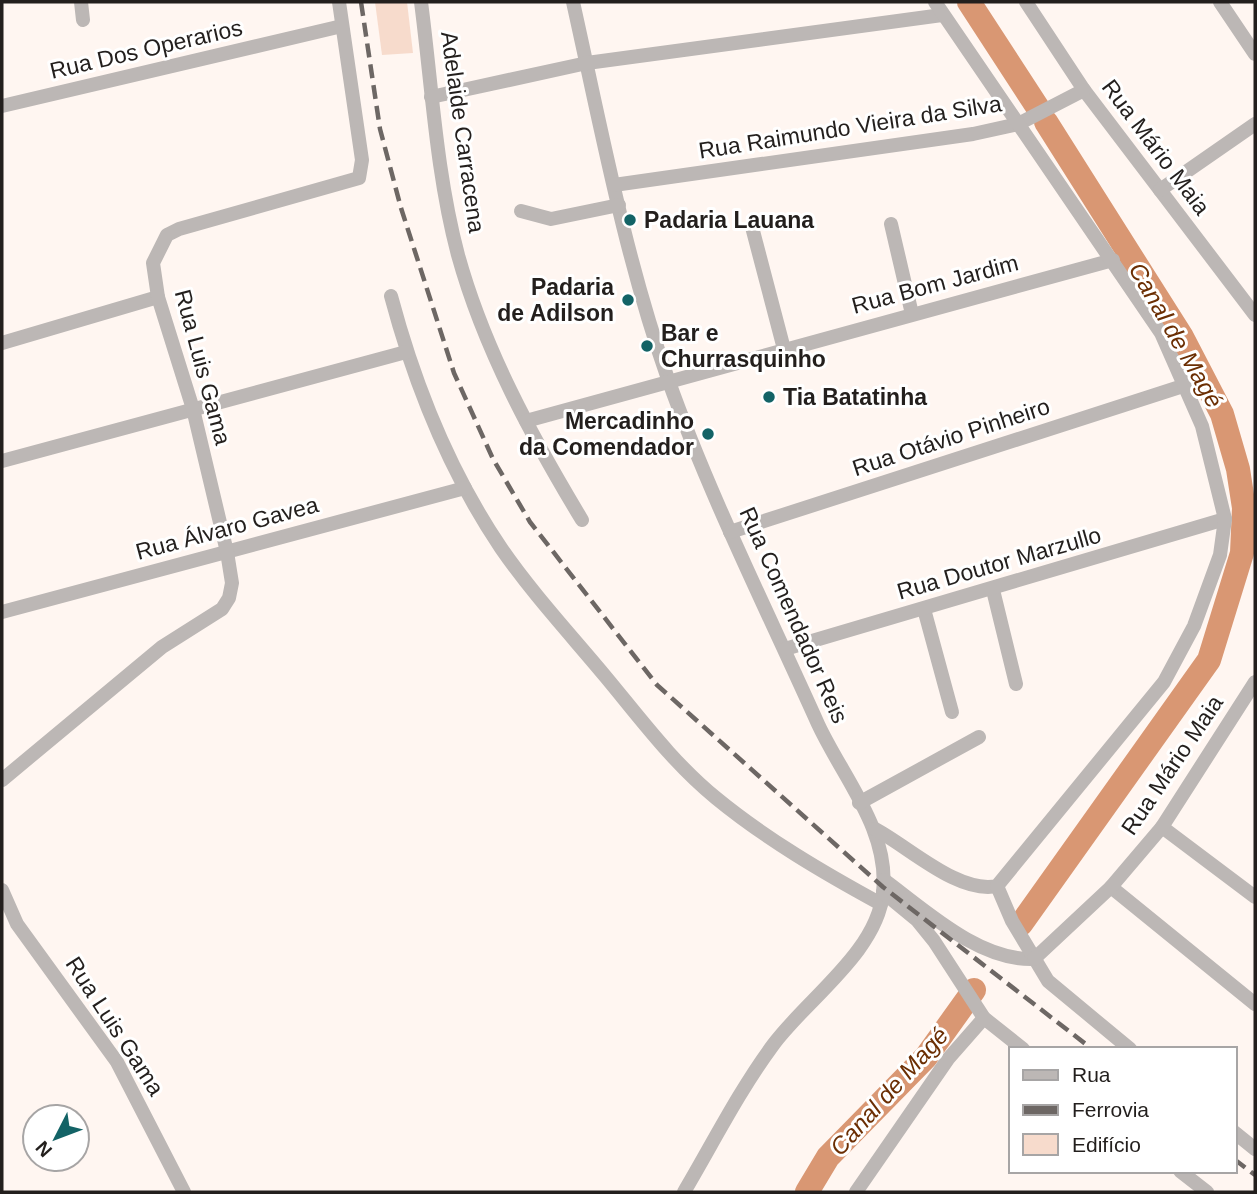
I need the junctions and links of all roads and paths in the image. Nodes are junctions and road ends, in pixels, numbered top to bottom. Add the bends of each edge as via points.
1 (81, 2) edge
2 (339, 2) edge
3 (573, 2) edge
4 (1026, 2) edge
5 (1220, 2) edge
6 (939, 8) edge
7 (422, 9) edge
8 (83, 20) dead end
9 (342, 26) junction
10 (1255, 54) edge
11 (587, 63) junction
12 (1084, 90) junction
13 (431, 97) junction
14 (2, 106) edge
15 (1018, 124) junction
16 (1255, 124) edge
17 (614, 185) junction
18 (1160, 190) junction
19 (619, 205) junction
20 (521, 211) dead end
21 (891, 224) dead end
22 (752, 227) dead end
23 (1113, 260) junction
24 (391, 296) dead end
25 (158, 297) junction
26 (1253, 306) edge
27 (912, 314) junction
28 (2, 343) edge
29 (784, 349) junction
30 (406, 352) junction
31 (668, 380) junction
32 (1186, 386) junction
33 (193, 409) junction
34 (526, 421) junction
35 (2, 461) edge
36 (465, 488) junction
37 (1224, 519) junction
38 (582, 520) dead end
39 (730, 532) junction
40 (227, 552) junction
41 (993, 590) junction
42 (923, 609) junction
43 (2, 612) edge
44 (785, 649) junction
45 (1255, 682) edge
46 (1016, 684) dead end
47 (952, 712) dead end
48 (979, 737) dead end
49 (2, 780) edge
50 (859, 803) junction
51 (1162, 827) junction
52 (875, 829) junction
53 (997, 886) junction
54 (1111, 887) junction
55 (2, 890) edge
56 (883, 892) junction
57 (1255, 897) edge
58 (1034, 959) junction
59 (1255, 1004) edge
60 (984, 1018) junction
61 (1020, 1047) edge
62 (1128, 1047) edge
63 (1236, 1134) edge
64 (1255, 1149) edge
65 (1183, 1173) edge
66 (184, 1192) edge
67 (684, 1192) edge
68 (856, 1192) edge
69 (1207, 1192) edge

1 - 8 street
2 - 9 street, Rua Luis Gama
3 - 11 street, Rua Comendador Reis
4 - 12 street, Rua Mário Maia
5 - 10 street
6 - 11 street
6 - 15 street
7 - 13 street, Adelaide Carracena
9 - 14 street, Rua Dos Operarios
9 - 25 street, Rua Luis Gama via 362,159 359,178 167,235 153,263
11 - 13 street
11 - 17 street, Rua Comendador Reis
12 - 15 street, Rua Raimundo Vieira da Silva
12 - 18 street, Rua Mário Maia
13 - 34 street, Adelaide Carracena via 464,276
15 - 17 street, Rua Raimundo Vieira da Silva via 933,141
15 - 23 street
16 - 18 street
17 - 19 street, Rua Comendador Reis
18 - 26 street, Rua Mário Maia
19 - 20 street via 551,219
19 - 31 street, Rua Comendador Reis via 634,273
21 - 27 street
22 - 29 street
23 - 27 street, Rua Bom Jardim
23 - 32 street via 1161,333
24 - 30 street
25 - 28 street
25 - 33 street, Rua Luis Gama
27 - 29 street, Rua Bom Jardim
29 - 31 street, Rua Bom Jardim
30 - 33 street
30 - 36 street via 429,414
31 - 34 street, Rua Bom Jardim
31 - 39 street, Rua Comendador Reis
32 - 37 street via 1202,426
32 - 39 street, Rua Otávio Pinheiro
33 - 35 street
33 - 40 street, Rua Luis Gama
34 - 38 street, Adelaide Carracena
36 - 40 street, Rua Álvaro Gavea
36 - 56 street via 519,571 665,748 714,797 758,829
37 - 41 street, Rua Doutor Marzullo
37 - 53 street via 1220,555 1194,626 1164,682
39 - 44 street, Rua Comendador Reis
40 - 43 street, Rua Álvaro Gavea
40 - 49 street, Rua Luis Gama via 232,583 222,609 162,647
41 - 42 street, Rua Doutor Marzullo
41 - 46 street
42 - 44 street, Rua Doutor Marzullo
42 - 47 street
44 - 50 street, Rua Comendador Reis
45 - 51 street, Rua Mário Maia
48 - 50 street
50 - 52 street, Rua Comendador Reis
51 - 54 street, Rua Mário Maia
51 - 57 street
52 - 53 street via 957,880 973,887
52 - 56 street, Rua Comendador Reis via 882,852
53 - 58 street
54 - 58 street, Rua Mário Maia
54 - 59 street
55 - 66 street, Rua Luis Gama via 17,924 117,1062
56 - 58 street via 976,943 1020,960
56 - 60 street via 917,920
56 - 67 street via 862,946 771,1047
58 - 62 street via 1048,981
60 - 61 street
60 - 68 street via 948,1059
63 - 64 street
65 - 69 street

